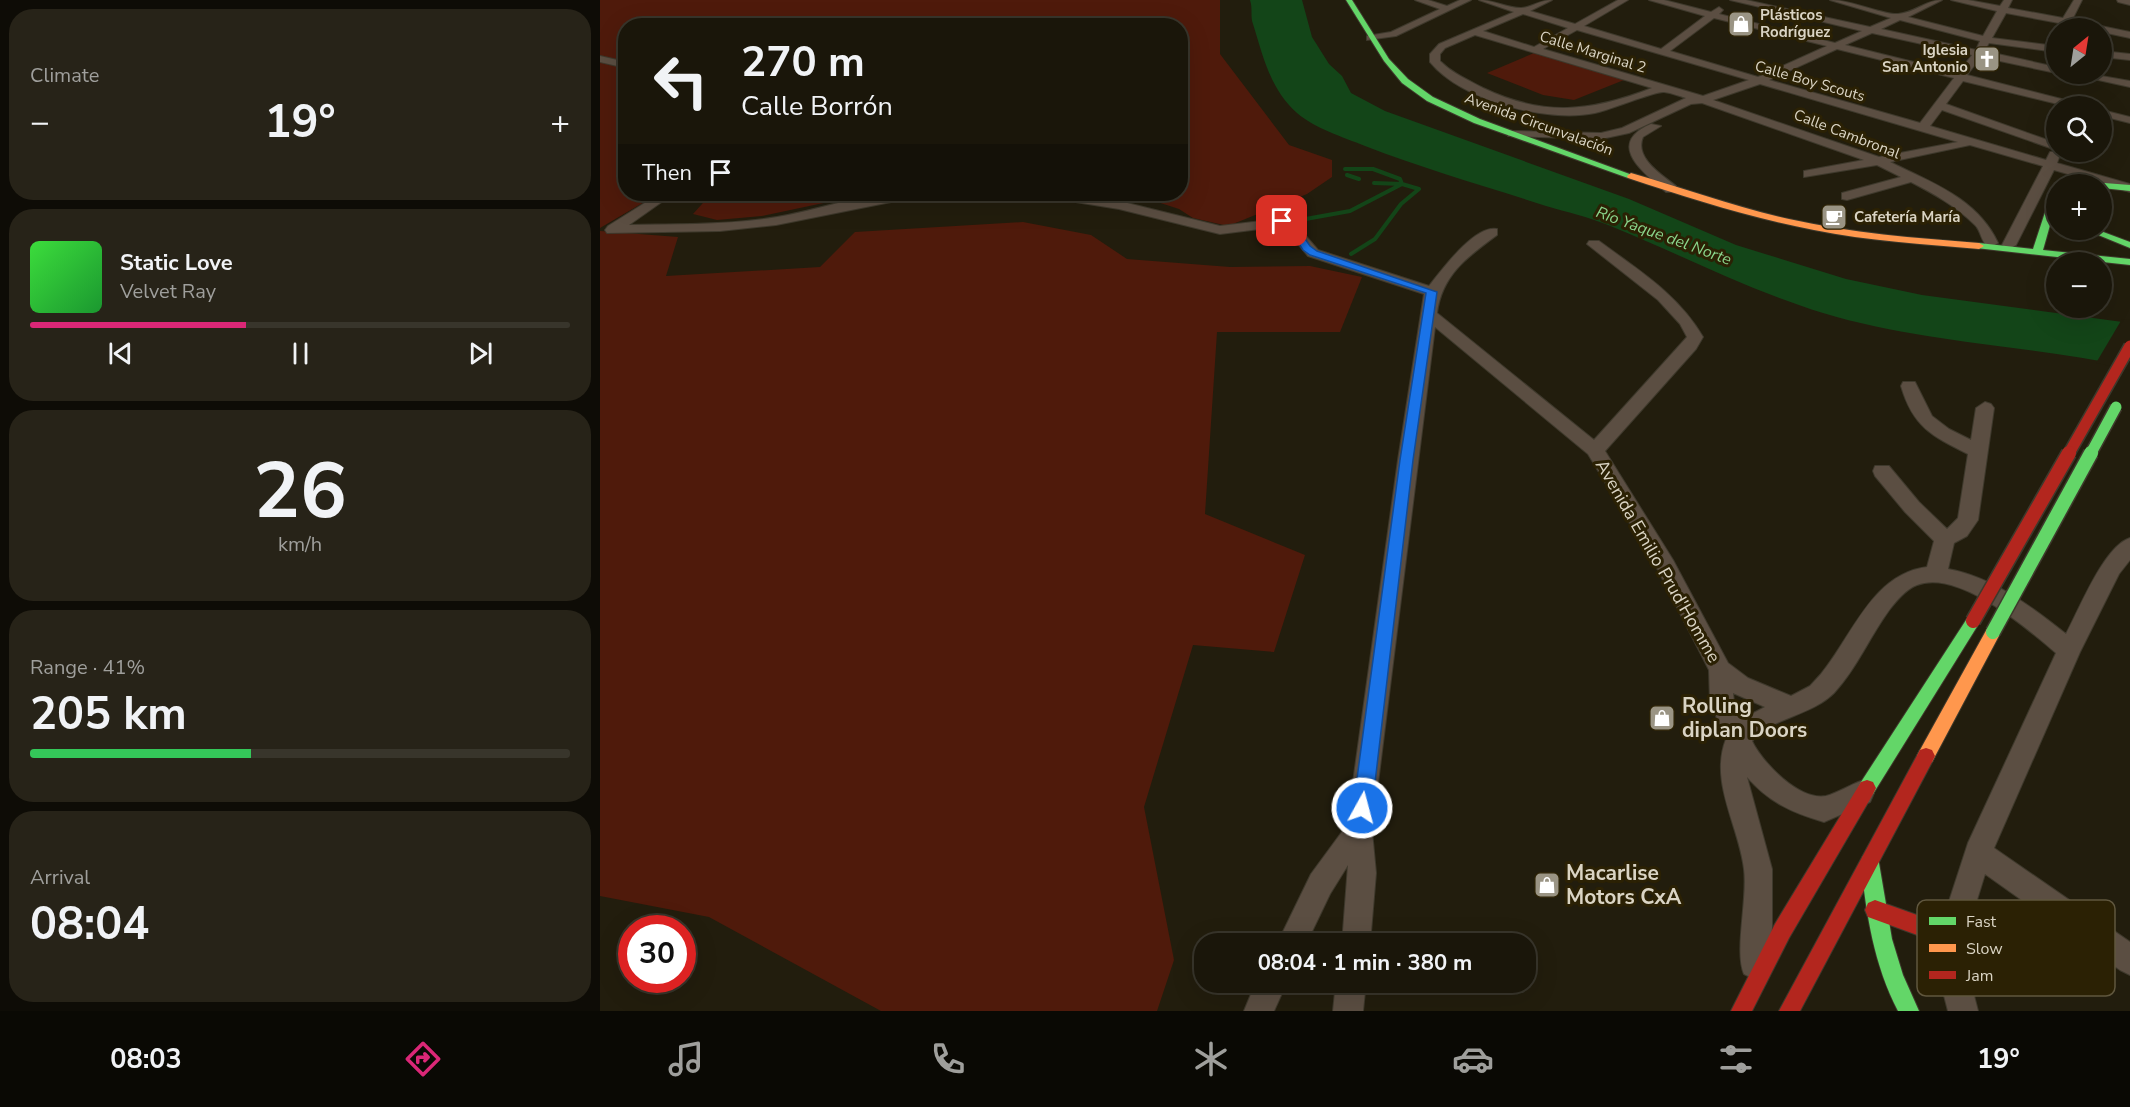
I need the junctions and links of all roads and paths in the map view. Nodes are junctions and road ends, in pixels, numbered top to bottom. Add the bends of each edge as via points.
1 (1348, 0) edge
2 (1419, 0) edge
3 (1467, 0) edge
4 (1483, 0) edge
5 (1548, 0) edge
6 (1624, 0) edge
7 (1653, 0) edge
8 (1732, 0) edge
9 (1834, 0) edge
10 (1938, 0) edge
11 (1955, 0) edge
12 (2008, 0) edge
13 (2078, 0) edge
14 (2121, 0) edge
15 (2130, 2) edge
16 (1448, 9) junction
17 (2002, 9) junction
18 (1522, 11) junction
19 (1713, 15) junction
20 (1900, 17) junction
21 (2046, 18) edge
22 (2068, 18) edge
23 (1577, 28) junction
24 (1364, 29) junction
25 (1396, 30) junction
26 (1871, 31) junction
27 (2112, 31) edge
28 (1475, 32) junction
29 (2130, 35) edge
30 (1986, 40) junction
31 (1838, 47) junction
32 (2046, 48) edge
33 (1535, 50) junction
34 (1379, 53) junction
35 (1661, 53) junction
36 (1978, 54) junction
37 (2112, 55) edge
38 (2130, 57) edge
39 (600, 59) edge
40 (618, 63) edge
41 (2046, 68) edge
42 (1958, 78) junction
43 (1757, 81) junction
44 (2130, 84) edge
45 (1661, 88) junction
46 (2081, 93) edge
47 (1703, 100) junction
48 (1938, 105) junction
49 (2112, 116) edge
50 (2130, 120) edge
51 (1922, 129) junction
52 (1512, 134) junction
53 (1590, 136) junction
54 (1573, 137) junction
55 (1969, 143) junction
56 (2046, 145) edge
57 (1570, 154) junction
58 (1640, 158) junction
59 (1877, 160) junction
60 (2051, 162) edge
61 (2050, 165) junction
62 (1612, 169) junction
63 (1808, 174) dead end
64 (1912, 178) junction
65 (2112, 187) edge
66 (2130, 188) edge
67 (1671, 189) junction
68 (1847, 196) dead end
69 (658, 201) edge
70 (876, 201) edge
71 (1094, 201) edge
72 (1763, 214) junction
73 (2046, 226) edge
74 (606, 232) edge
75 (1492, 232) dead end
76 (2112, 238) edge
77 (1991, 243) junction
78 (1594, 244) dead end
79 (2009, 245) junction
80 (2130, 245) edge
81 (2037, 250) junction
82 (2130, 256) edge
83 (2130, 262) edge
84 (1432, 292) junction
85 (1429, 315) junction
86 (2130, 346) edge
87 (1909, 386) dead end
88 (2125, 390) dead end
89 (1985, 408) dead end
90 (1595, 450) junction
91 (1978, 451) junction
92 (1882, 471) dead end
93 (1945, 539) junction
94 (2130, 546) edge
95 (1936, 573) junction
96 (2069, 650) junction
97 (1720, 670) junction
98 (1790, 707) junction
99 (1738, 738) junction
100 (1866, 790) junction
101 (1359, 831) junction
102 (1978, 853) junction
103 (1870, 863) junction
104 (1963, 900) edge
105 (2045, 900) edge
106 (1875, 910) junction
107 (1917, 925) edge
108 (1296, 933) edge
109 (1357, 933) edge
110 (2115, 949) edge
111 (2130, 960) edge
112 (1267, 993) edge
113 (1350, 993) edge
114 (1959, 996) edge
115 (1745, 1004) edge
116 (1259, 1011) edge
117 (1348, 1011) edge
118 (1789, 1011) edge
119 (1909, 1011) edge
120 (1963, 1011) edge

1 - 24 main road, Avenida Circunvalación
2 - 16 street
3 - 16 street
4 - 18 street, Calle Boy Scouts
5 - 18 street
6 - 23 street
7 - 19 street
8 - 19 street
8 - 26 street
9 - 20 street
10 - 20 street
11 - 17 street
12 - 17 street
13 - 22 street
14 - 15 street
16 - 25 street
17 - 21 street
17 - 30 street
18 - 23 street, Calle Boy Scouts
18 - 28 street
19 - 31 street
19 - 35 street
20 - 26 street
20 - 30 street
23 - 33 street
23 - 35 street, Calle Boy Scouts
24 - 25 main road
24 - 25 street
24 - 34 main road, Avenida Circunvalación
25 - 34 main road
26 - 31 street
26 - 36 street
27 - 29 street
28 - 33 street, Calle Marginal 2
28 - 45 street via 1442,46 1435,54 1435,62 1455,78 1526,108 1569,114 1593,112
30 - 32 street
30 - 36 street
31 - 42 street
31 - 43 street
33 - 45 street, Calle Marginal 2
34 - 52 main road, Avenida Circunvalación via 1415,90 1458,113
35 - 43 street, Calle Boy Scouts
36 - 41 street
36 - 42 street
37 - 38 street
39 - 40 street
42 - 46 street
42 - 48 street
43 - 47 street
43 - 51 street, Calle Boy Scouts
44 - 46 street
45 - 47 street, Calle Marginal 2
47 - 53 street via 1689,102 1625,131
47 - 58 street via 1704,104 1639,135 1635,144
47 - 59 street, Calle Cambronal
48 - 51 street
48 - 56 street
49 - 50 street
51 - 55 street, Calle Boy Scouts
52 - 54 street
52 - 57 main road, Avenida Circunvalación
53 - 54 street
53 - 58 street via 1615,142
54 - 57 street via 1566,147
55 - 59 street
55 - 61 street, Calle Boy Scouts
57 - 62 main road, Avenida Circunvalación
58 - 62 street
58 - 67 street
59 - 63 street
59 - 64 street, Calle Cambronal
60 - 61 street
61 - 66 street, Calle Boy Scouts
61 - 79 street
62 - 67 main road, Avenida Circunvalación
64 - 68 street
64 - 77 street, Calle Cambronal via 1948,196 1983,225
65 - 66 main road
67 - 72 main road, Avenida Circunvalación
69 - 74 street
70 - 74 street via 776,221
71 - 84 street via 1220,230 1286,222 1313,253
72 - 77 main road, Avenida Circunvalación via 1840,227
72 - 81 main road, Avenida Circunvalación via 1842,232
73 - 81 main road
75 - 84 street via 1459,256
76 - 80 main road
77 - 79 main road, Avenida Circunvalación
78 - 90 street via 1669,302 1688,322 1695,337
79 - 81 main road, Avenida Circunvalación
81 - 82 main road, Avenida Circunvalación
81 - 83 main road, Avenida Circunvalación
84 - 85 street
85 - 90 street, Avenida Emilio Prud'Homme
85 - 101 street
86 - 100 main road, bridge via 1973,621
87 - 91 street via 1915,408 1924,421
88 - 103 main road, bridge
89 - 91 street
90 - 97 street, Avenida Emilio Prud'Homme via 1666,566
91 - 93 street via 1968,520 1960,531
92 - 93 street
93 - 95 street
94 - 96 street via 2111,569
95 - 96 street via 1969,583 2027,615
95 - 98 street via 1910,577 1893,590 1844,662 1816,694
96 - 102 street
97 - 98 street via 1740,685
97 - 99 street, Avenida Emilio Prud'Homme via 1722,702
98 - 99 street via 1751,726
99 - 100 street, Avenida Emilio Prud'Homme via 1749,762 1769,784 1796,801 1824,810
99 - 115 street via 1733,755 1734,776 1758,870 1758,927
100 - 115 main road via 1782,931
101 - 108 street via 1325,873
101 - 109 street via 1364,858
102 - 104 street
102 - 105 street
103 - 106 main road
103 - 118 main road
106 - 107 main road
106 - 119 main road via 1901,1000
110 - 111 street
112 - 116 street
113 - 117 street
114 - 120 street

